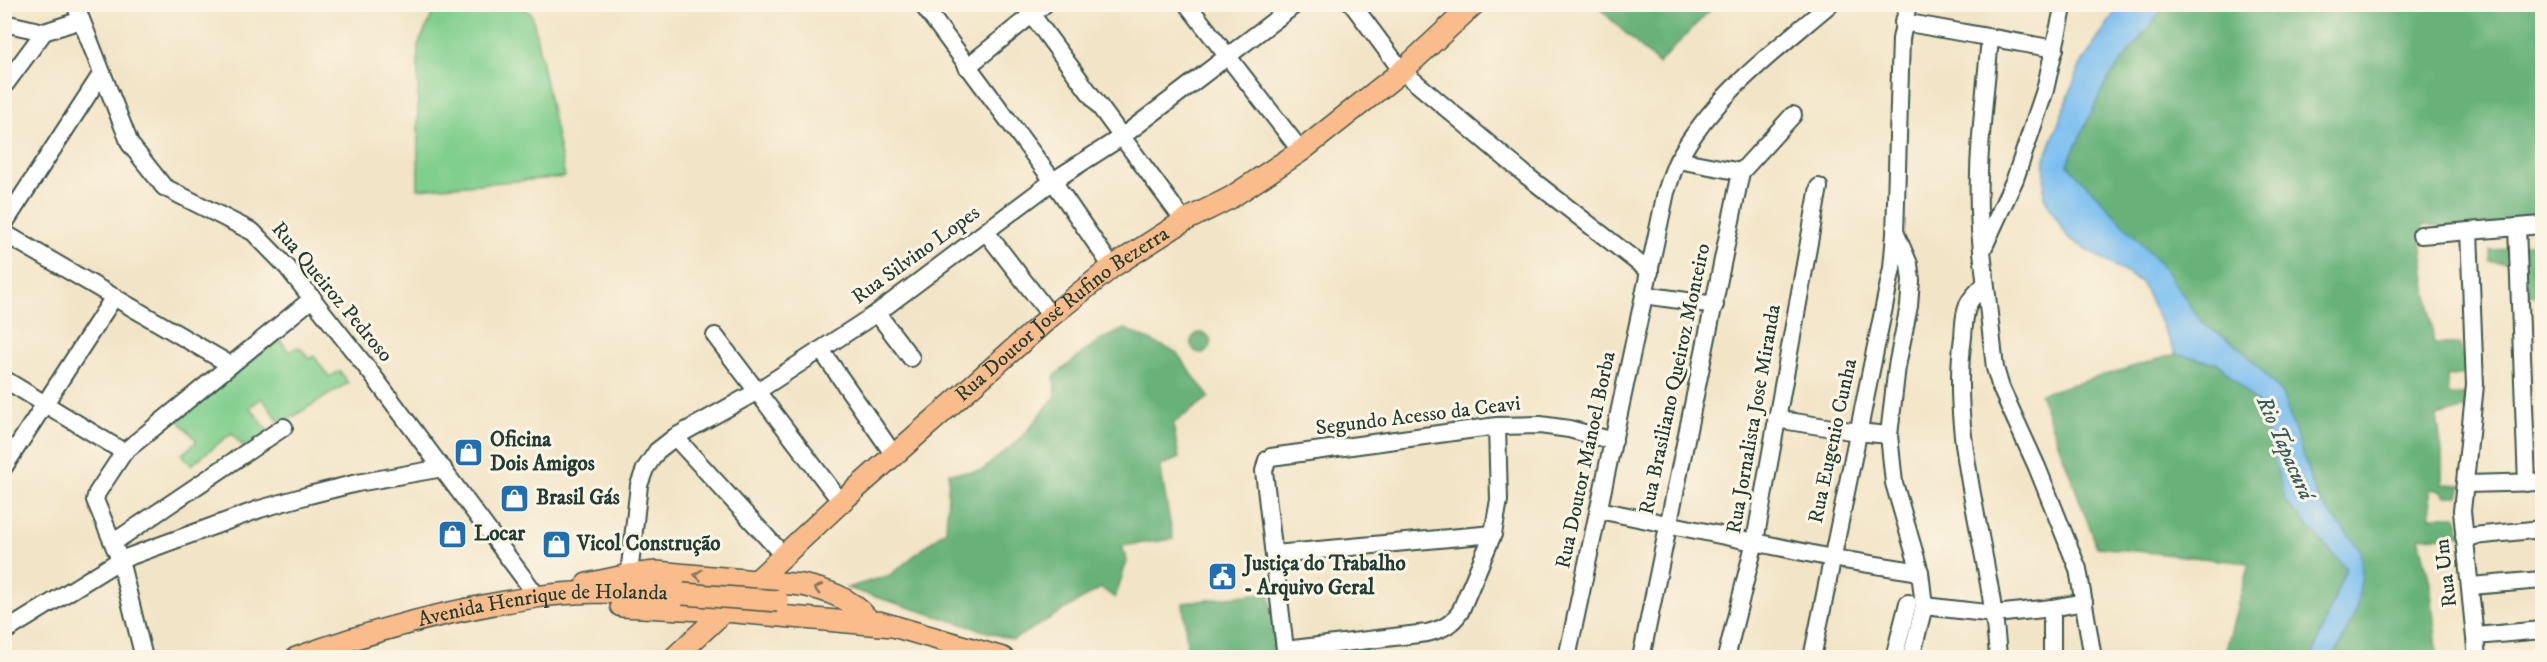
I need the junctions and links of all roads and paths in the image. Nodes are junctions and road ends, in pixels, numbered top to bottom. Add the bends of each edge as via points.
1 (922, 4) edge
2 (1187, 4) edge
3 (1296, 4) edge
4 (1352, 4) edge
5 (1474, 4) edge
6 (1830, 4) edge
7 (1908, 4) edge
8 (2064, 4) edge
9 (1033, 8) edge
10 (78, 12) edge
11 (1903, 22) junction
12 (4, 23) edge
13 (44, 33) junction
14 (1990, 39) junction
15 (2055, 49) junction
16 (1228, 58) junction
17 (967, 67) junction
18 (1402, 71) junction
19 (102, 73) junction
20 (4, 86) edge
21 (1793, 115) dead end
22 (1123, 136) junction
23 (1301, 151) junction
24 (1678, 160) junction
25 (1741, 172) junction
26 (1053, 181) junction
27 (1819, 187) dead end
28 (1184, 221) junction
29 (4, 225) edge
30 (2542, 225) edge
31 (2517, 227) junction
32 (2469, 231) junction
33 (986, 232) junction
34 (4, 233) edge
35 (1895, 234) junction
36 (2421, 235) dead end
37 (1982, 252) junction
38 (1112, 267) junction
39 (1650, 272) junction
40 (1985, 284) junction
41 (1644, 295) junction
42 (114, 297) junction
43 (313, 298) junction
44 (1715, 305) junction
45 (877, 313) junction
46 (1051, 316) junction
47 (715, 336) dead end
48 (821, 350) junction
49 (911, 358) dead end
50 (229, 364) junction
51 (4, 379) edge
52 (756, 392) junction
53 (47, 404) junction
54 (1776, 419) junction
55 (1497, 426) junction
56 (284, 427) dead end
57 (1857, 432) junction
58 (1889, 435) junction
59 (675, 437) junction
60 (1614, 441) junction
61 (124, 452) junction
62 (894, 455) junction
63 (4, 467) edge
64 (443, 468) junction
65 (2535, 482) edge
66 (2466, 484) junction
67 (841, 502) junction
68 (1599, 510) junction
69 (1668, 522) junction
70 (2542, 529) edge
71 (1493, 534) junction
72 (2464, 537) junction
73 (1755, 541) junction
74 (114, 542) junction
75 (1275, 554) junction
76 (783, 555) junction
77 (1832, 558) junction
78 (120, 560) junction
79 (1920, 572) junction
80 (629, 575) junction
81 (756, 580) junction
82 (2542, 580) edge
83 (2471, 586) junction
84 (558, 595) junction
85 (537, 597) junction
86 (2084, 602) junction
87 (1916, 604) junction
88 (2052, 608) junction
89 (724, 611) junction
90 (1995, 614) junction
91 (867, 618) junction
92 (893, 626) junction
93 (2542, 630) edge
94 (4, 632) edge
95 (2476, 636) junction
96 (1286, 654) edge
97 (144, 657) edge
98 (296, 657) edge
99 (674, 657) edge
100 (1003, 657) edge
101 (1567, 657) edge
102 (1641, 657) edge
103 (1726, 657) edge
104 (1812, 657) edge
105 (1894, 657) edge
106 (1911, 657) edge
107 (1998, 657) edge
108 (2052, 657) edge
109 (2093, 657) edge
110 (2477, 657) edge

1 - 17 street
2 - 16 street
3 - 16 street, Rua Silvino Lopes
4 - 18 street
5 - 18 main road, Rua Doutor José Rufino Bezerra
6 - 24 street, Rua Doutor Manoel Borba via 1729,90
7 - 11 street, Rua Eugenio Cunha
8 - 15 street
9 - 17 street
9 - 22 street
10 - 13 street
10 - 19 street, Rua Queiroz Pedroso
11 - 14 street
11 - 35 street, Rua Eugenio Cunha
12 - 13 street
13 - 20 street
14 - 15 street
14 - 37 street via 1978,179
15 - 37 street via 2015,179
16 - 22 street, Rua Silvino Lopes
16 - 23 street
17 - 26 street
18 - 23 main road, Rua Doutor José Rufino Bezerra
18 - 39 street
19 - 29 street
19 - 43 street, Rua Queiroz Pedroso via 130,144 164,187 253,232
21 - 25 street
22 - 26 street, Rua Silvino Lopes
22 - 28 street
23 - 28 main road, Rua Doutor José Rufino Bezerra via 1230,198
24 - 25 street
24 - 39 street, Rua Doutor Manoel Borba via 1666,192
25 - 44 street, Rua Brasiliano Queiroz Monteiro
26 - 33 street, Rua Silvino Lopes
26 - 38 street
27 - 54 street, Rua Jornalista Jose Miranda
28 - 38 main road, Rua Doutor José Rufino Bezerra
30 - 31 street
31 - 32 street
31 - 65 street
32 - 36 street
32 - 66 street, Rua Um via 2475,385
33 - 45 street, Rua Silvino Lopes
33 - 46 street
34 - 42 street
35 - 57 street, Rua Eugenio Cunha via 1886,302
35 - 58 street via 1909,264 1911,280
37 - 40 street
38 - 46 main road, Rua Doutor José Rufino Bezerra
39 - 41 street, Rua Doutor Manoel Borba
40 - 86 street via 2001,388 2078,569
40 - 90 street via 1967,308 1960,364 1973,510
41 - 44 street
41 - 60 street, Rua Doutor Manoel Borba
42 - 50 street
42 - 53 street
43 - 50 street
43 - 64 street, Rua Queiroz Pedroso
44 - 69 street, Rua Brasiliano Queiroz Monteiro
45 - 48 street, Rua Silvino Lopes
45 - 49 street
46 - 62 main road, Rua Doutor José Rufino Bezerra
47 - 52 street
48 - 52 street, Rua Silvino Lopes
48 - 62 street
50 - 61 street
51 - 53 street
52 - 59 street, Rua Silvino Lopes
52 - 67 street
53 - 61 street
53 - 63 street
54 - 57 street
54 - 73 street, Rua Jornalista Jose Miranda
55 - 60 street, Segundo Acesso da Ceavi via 1540,425
55 - 71 street via 1499,500
55 - 75 street, Segundo Acesso da Ceavi via 1271,457 1264,471
56 - 74 street
57 - 58 street
57 - 77 street, Rua Eugenio Cunha
58 - 79 street via 1894,483
59 - 76 street
59 - 80 street, Rua Silvino Lopes via 657,451 639,485
60 - 68 street, Rua Doutor Manoel Borba
61 - 74 street via 95,500
62 - 67 main road, Rua Doutor José Rufino Bezerra
64 - 78 street via 357,483 280,503
64 - 85 street, Rua Queiroz Pedroso
65 - 66 street
66 - 72 street, Rua Um
67 - 76 main road, Rua Doutor José Rufino Bezerra
68 - 69 street
68 - 101 street, Rua Doutor Manoel Borba
69 - 73 street
69 - 102 street, Rua Brasiliano Queiroz Monteiro
70 - 72 street
71 - 75 street
71 - 96 street via 1453,623 1442,629
72 - 83 street, Rua Um
73 - 77 street
73 - 103 street, Rua Jornalista Jose Miranda
74 - 78 street
75 - 96 street
76 - 81 main road, Rua Doutor José Rufino Bezerra
77 - 79 street
77 - 104 street, Rua Eugenio Cunha
78 - 94 street
78 - 97 street
79 - 87 street
81 -> 80 main road via 656,572
80 - 84 main road
81 - 89 main road, Rua Doutor José Rufino Bezerra
91 -> 81 main road via 852,604 824,590
82 - 83 street
83 - 95 street, Rua Um
84 - 85 main road, Avenida Henrique de Holanda
84 - 89 main road via 598,604
84 - 91 main road, Avenida Henrique de Holanda, bridge via 622,592 778,601
85 - 98 main road, Avenida Henrique de Holanda via 434,617
86 - 88 street
86 - 109 street
87 - 90 street
87 - 105 street
87 - 106 street
88 - 90 street
88 - 108 street
89 - 92 main road
89 - 99 main road, Rua Doutor José Rufino Bezerra
90 - 107 street
91 - 92 main road, Avenida Henrique de Holanda
92 - 100 main road, Avenida Henrique de Holanda
93 - 95 street
95 - 110 street, Rua Um

